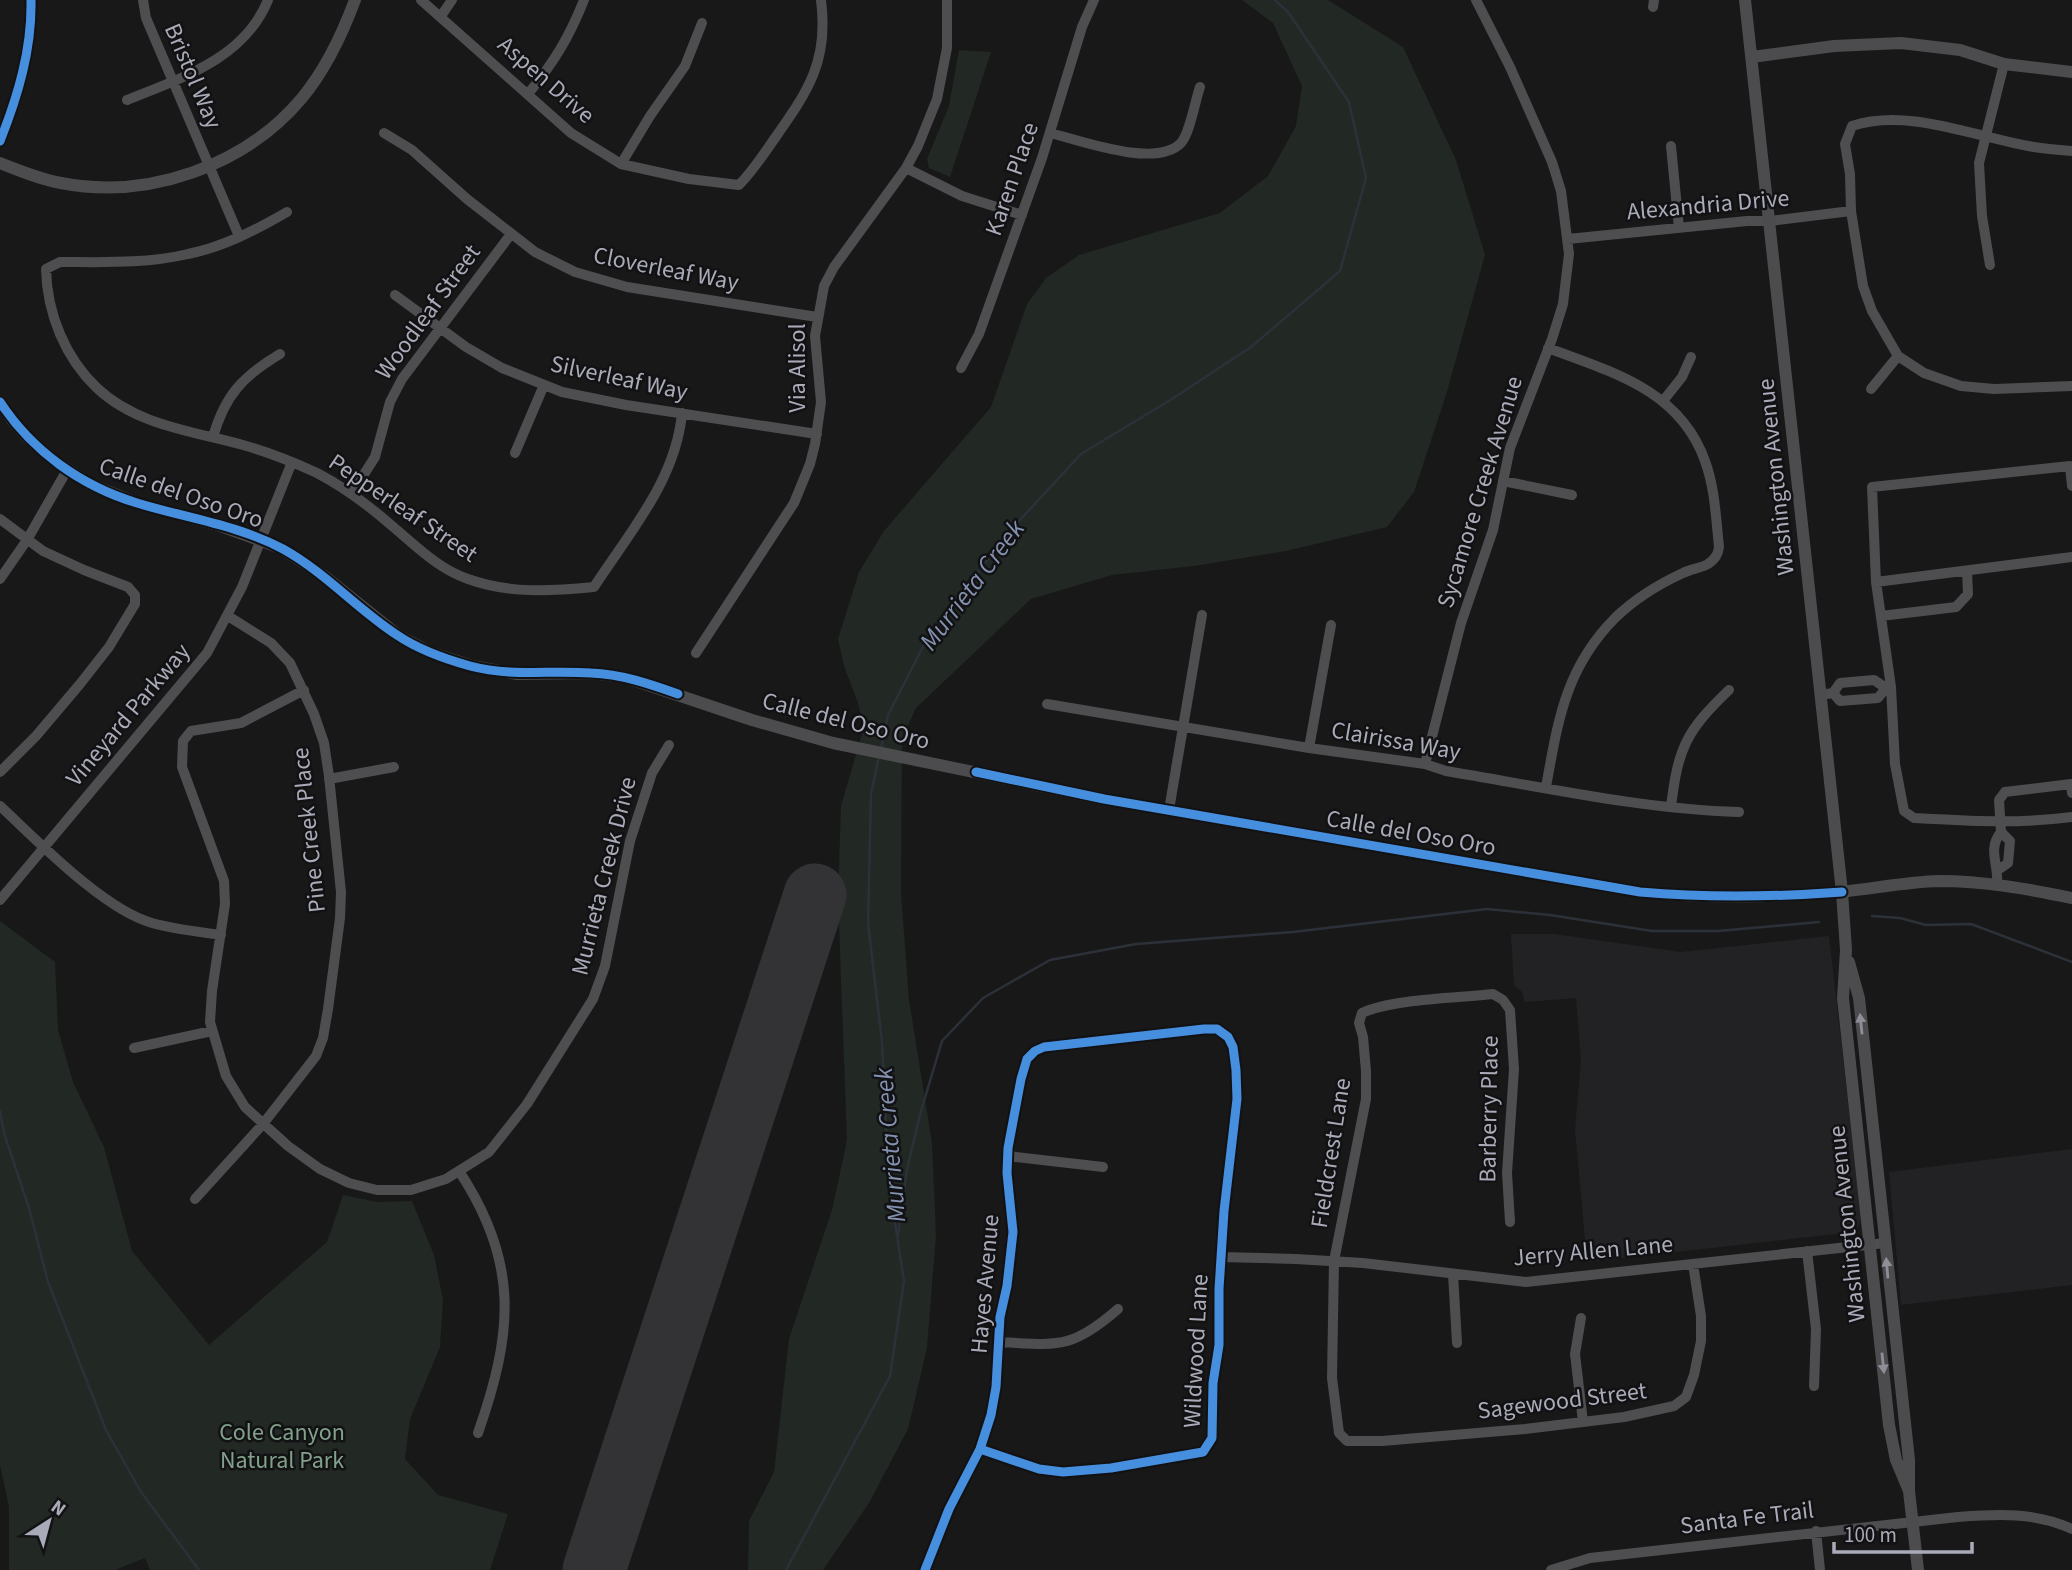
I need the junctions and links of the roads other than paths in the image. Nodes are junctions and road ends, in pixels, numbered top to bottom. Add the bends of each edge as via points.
1 (31, 0) edge
2 (143, 0) edge
3 (268, 0) edge
4 (355, 0) edge
5 (421, 0) edge
6 (452, 0) edge
7 (584, 0) edge
8 (821, 0) edge
9 (947, 0) edge
10 (1094, 0) edge
11 (1476, 0) edge
12 (1745, 0) edge
13 (441, 16) junction
14 (702, 23) dead end
15 (1752, 57) junction
16 (2004, 64) junction
17 (2072, 72) edge
18 (172, 81) junction
19 (1200, 87) dead end
20 (528, 94) junction
21 (127, 100) dead end
22 (384, 133) dead end
23 (1050, 133) junction
24 (1986, 135) junction
25 (0, 141) edge
26 (1671, 146) dead end
27 (2072, 151) edge
28 (0, 163) edge
29 (621, 164) junction
30 (210, 167) junction
31 (906, 168) junction
32 (1851, 211) junction
33 (287, 212) dead end
34 (1022, 215) junction
35 (1770, 221) junction
36 (1679, 228) junction
37 (511, 234) junction
38 (239, 236) junction
39 (1568, 239) junction
40 (1990, 265) dead end
41 (395, 295) dead end
42 (817, 317) junction
43 (440, 328) junction
44 (1548, 348) junction
45 (280, 354) dead end
46 (1898, 356) junction
47 (1691, 357) dead end
48 (961, 368) dead end
49 (544, 386) junction
50 (2072, 386) edge
51 (1871, 389) dead end
52 (1663, 401) junction
53 (0, 402) edge
54 (682, 413) junction
55 (817, 434) junction
56 (213, 438) junction
57 (515, 453) dead end
58 (292, 462) junction
59 (67, 470) junction
60 (1503, 481) junction
61 (2072, 486) edge
62 (352, 494) junction
63 (1572, 495) dead end
64 (0, 519) edge
65 (27, 540) junction
66 (262, 540) junction
67 (2072, 558) edge
68 (1967, 571) junction
69 (0, 579) edge
70 (1876, 582) junction
71 (1202, 615) dead end
72 (228, 616) junction
73 (1881, 616) junction
74 (1331, 625) dead end
75 (696, 653) dead end
76 (1866, 681) junction
77 (1888, 688) junction
78 (304, 690) junction
79 (1729, 690) dead end
80 (1827, 694) junction
81 (1868, 698) junction
82 (1047, 704) dead end
83 (1183, 726) junction
84 (669, 745) dead end
85 (1309, 748) junction
86 (1425, 764) junction
87 (394, 767) dead end
88 (0, 772) edge
89 (330, 779) junction
90 (1546, 788) junction
91 (2072, 793) edge
92 (0, 806) edge
93 (1671, 807) junction
94 (1169, 810) junction
95 (1739, 812) dead end
96 (2072, 817) edge
97 (2001, 827) junction
98 (43, 846) junction
99 (1994, 850) junction
100 (2009, 851) junction
101 (1998, 870) junction
102 (1997, 884) junction
103 (1842, 892) junction
104 (2072, 898) edge
105 (0, 900) edge
106 (220, 935) junction
107 (1846, 950) junction
108 (1503, 1000) joint
109 (1217, 1029) joint
110 (212, 1031) junction
111 (134, 1048) dead end
112 (1849, 1053) junction
113 (1871, 1117) junction
114 (263, 1124) junction
115 (1857, 1127) junction
116 (1008, 1156) junction
117 (1103, 1167) dead end
118 (459, 1171) junction
119 (1879, 1186) junction
120 (195, 1199) dead end
121 (1510, 1222) dead end
122 (1885, 1243) junction
123 (1870, 1244) junction
124 (1807, 1251) junction
125 (1221, 1258) junction
126 (1334, 1261) junction
127 (1693, 1264) junction
128 (1452, 1274) junction
129 (1118, 1309) dead end
130 (1581, 1318) dead end
131 (999, 1342) junction
132 (1457, 1343) dead end
133 (1814, 1387) dead end
134 (1583, 1422) junction
135 (478, 1433) dead end
136 (1347, 1441) joint
137 (980, 1449) junction
138 (1909, 1491) junction
139 (1913, 1523) junction
140 (2072, 1530) edge
141 (1816, 1531) junction
142 (925, 1570) edge
143 (1552, 1570) edge
144 (1820, 1570) edge
145 (1917, 1570) edge

1 - 25 main road via 22,74
2 - 18 street, Bristol Way
3 - 18 street via 238,44
4 - 30 main road via 325,65 303,96 267,131
5 - 13 street, Aspen Drive
6 - 13 street
7 - 20 street via 568,38
8 - 29 street, Aspen Drive via 823,33 815,74 799,104 739,186
9 - 31 street, Via Alisol via 947,48 937,99
10 - 23 street, Karen Place
11 - 39 street, Sycamore Creek Avenue via 1552,162
12 - 15 main road, Washington Avenue
13 - 20 street, Aspen Drive
14 - 29 street via 685,66
15 - 16 main road via 1901,43 1959,50
15 - 35 main road, Washington Avenue
16 - 17 main road
16 - 24 street
18 - 21 street
18 - 30 street, Bristol Way
19 - 23 street via 1185,136 1180,145 1168,150 1126,153
20 - 29 street, Aspen Drive via 570,133
22 - 37 street, Cloverleaf Way via 412,150
23 - 34 street, Karen Place
24 - 27 street
24 - 32 street via 1871,119 1852,126 1845,144
24 - 40 street via 1979,163
26 - 36 street
28 - 30 main road via 61,183 107,187 144,184
30 - 38 street, Bristol Way
31 - 34 street via 962,196
31 - 42 street, Via Alisol via 834,267
32 - 35 street, Alexandria Drive
32 - 46 street via 1863,286
33 - 38 street
34 - 48 street, Karen Place via 979,334
35 - 36 street, Alexandria Drive
35 - 80 main road, Washington Avenue
36 - 39 street, Alexandria Drive
37 - 42 street, Cloverleaf Way via 535,252 605,282
37 - 43 street, Woodleaf Street
38 - 56 street, Pepperleaf Street via 159,260 60,262 46,269 46,290 58,330 74,362 96,387 138,416
39 - 44 street, Sycamore Creek Avenue via 1563,304
41 - 43 street, Silverleaf Way
42 - 55 street, Via Alisol via 821,402
43 - 49 street, Silverleaf Way via 502,368
43 - 62 street, Woodleaf Street via 396,389 375,457
44 - 52 street via 1629,379
44 - 60 street, Sycamore Creek Avenue via 1510,448
45 - 56 street via 237,387
46 - 50 street via 1924,373 1961,386
46 - 51 street
47 - 52 street
49 - 54 street, Silverleaf Way
49 - 57 street
52 - 90 street via 1682,421 1706,462 1720,547 1707,565 1647,593 1616,617 1589,651 1566,695
53 - 59 main road, Calle del Oso Oro via 30,439
54 - 55 street, Silverleaf Way
54 - 62 street, Pepperleaf Street via 668,473 594,587 509,589 467,579 431,559
55 - 75 street, Via Alisol via 794,503
56 - 58 street, Pepperleaf Street
58 - 62 street, Pepperleaf Street
58 - 66 street, Vineyard Parkway
59 - 65 street
59 - 66 main road, Calle del Oso Oro via 126,499
60 - 63 street
60 - 86 street, Sycamore Creek Avenue
61 - 70 street via 2070,466 1872,487
64 - 65 street
65 - 69 street
65 - 88 street via 128,587 135,604 109,647
66 - 72 street, Vineyard Parkway
66 - 94 main road, Calle del Oso Oro via 317,571 399,636 472,666 517,674 624,677 833,743
67 - 68 street
68 - 70 street
68 - 73 street via 1968,594 1956,607
70 - 73 street
71 - 83 street
72 - 78 street, Pine Creek Place via 271,643 290,663
72 - 98 street, Vineyard Parkway via 207,653
73 - 77 street
74 - 85 street
76 - 77 street
76 - 80 street via 1839,683
76 - 81 street
77 - 81 street via 1878,698
77 - 97 street via 1904,811 1914,818
78 - 89 street, Pine Creek Place via 324,743
78 - 106 street, Murrieta Creek Drive via 241,723 191,731 183,741 182,767 224,881
79 - 93 street via 1693,728 1683,747
80 - 81 street via 1840,701
80 - 103 main road, Washington Avenue
82 - 83 street, Clairissa Way
83 - 85 street, Clairissa Way
83 - 94 street
84 - 118 street, Murrieta Creek Drive via 652,773 630,841 605,966 593,999 527,1104 489,1152
85 - 86 street, Clairissa Way
86 - 90 street, Clairissa Way
87 - 89 street
89 - 114 street, Pine Creek Place via 341,892 335,970 323,1038 316,1056
90 - 93 street, Clairissa Way
91 - 97 street via 2071,784 2005,792 1999,800
92 - 98 street
93 - 95 street, Clairissa Way
94 - 103 main road, Calle del Oso Oro via 1640,892 1739,897
96 - 97 street
97 - 99 street
97 - 100 street via 2010,841
98 - 105 street, Vineyard Parkway
98 - 106 street via 127,912 151,923
99 - 100 street
99 - 101 street
100 - 101 street via 2008,863
101 - 102 street
102 - 103 main road, Calle del Oso Oro via 1903,882
102 - 104 main road, Calle del Oso Oro
103 - 107 main road, Washington Avenue
106 - 110 street, Murrieta Creek Drive
107 - 112 main road, Washington Avenue via 1843,998
113 -> 107 main road, Washington Avenue via 1858,998
108 - 121 street, Barberry Place via 1510,1010 1514,1069 1507,1173
108 - 126 street, Fieldcrest Lane via 1493,994 1398,1004 1362,1013 1366,1099
109 - 116 street, Hayes Avenue via 1035,1051 1027,1059 1021,1079
109 - 125 street, Wildwood Lane via 1233,1047 1237,1089
110 - 111 street
110 - 114 street, Murrieta Creek Drive via 226,1076 245,1107
112 - 113 main road via 1856,1056 1864,1104
112 - 115 main road, Washington Avenue
113 - 119 main road, Washington Avenue
114 - 118 street, Murrieta Creek Drive via 320,1169 377,1190 411,1190
114 - 120 street, Pine Creek Place
115 - 119 main road via 1867,1140 1873,1177
115 - 123 main road, Washington Avenue
116 - 117 street
116 - 131 street, Hayes Avenue via 1013,1232
118 - 135 street via 496,1243 506,1314 499,1362
119 - 122 main road, Washington Avenue
122 - 123 street, Jerry Allen Lane
138 -> 122 main road, Washington Avenue
123 - 124 street, Jerry Allen Lane
123 -> 138 main road, Washington Avenue via 1889,1425
124 - 127 street, Jerry Allen Lane
124 - 133 street via 1815,1329
125 - 126 street, Jerry Allen Lane
125 - 137 street, Wildwood Lane via 1212,1437 1203,1452 1063,1472 1039,1469
126 - 128 street, Jerry Allen Lane
126 - 136 street, Fieldcrest Lane via 1332,1378 1339,1433
127 - 128 street, Jerry Allen Lane via 1526,1282
127 - 134 street, Sagewood Street via 1701,1341 1686,1397 1674,1406
128 - 132 street
129 - 131 street via 1084,1336 1067,1342 1042,1346
130 - 134 street via 1576,1354
131 - 137 street, Hayes Avenue via 996,1387
134 - 136 street, Sagewood Street
137 - 142 street, Hayes Avenue
138 - 139 main road, Washington Avenue
139 - 140 street, Santa Fe Trail via 2025,1515
139 - 141 street, Santa Fe Trail
139 - 145 main road, Washington Avenue
141 - 143 street, Santa Fe Trail via 1590,1558
141 - 144 street

